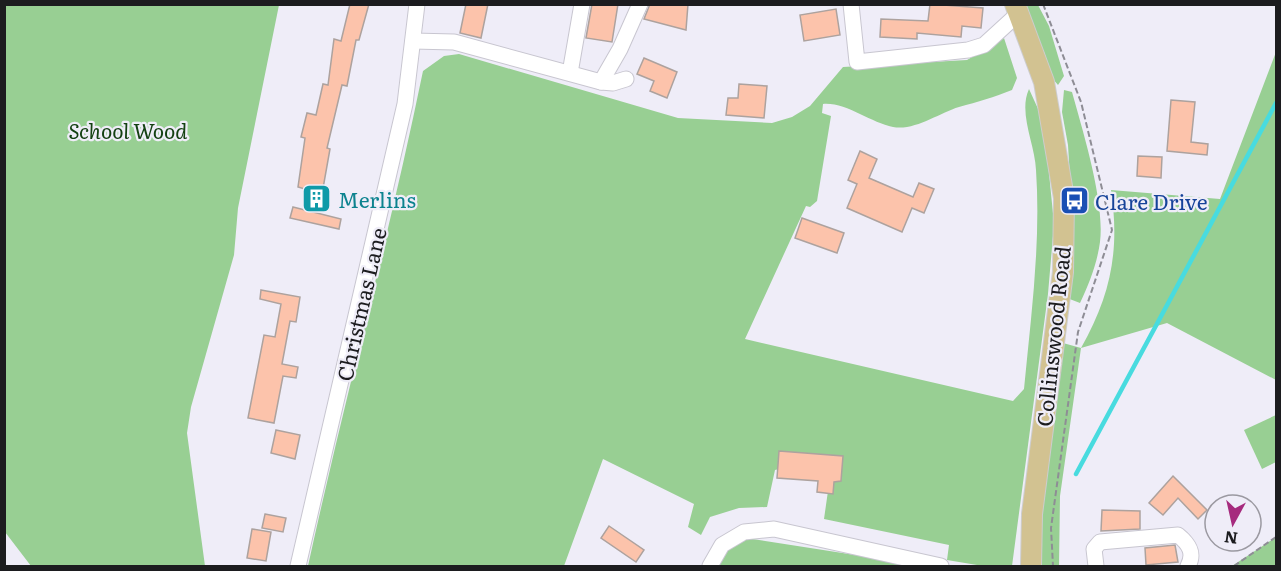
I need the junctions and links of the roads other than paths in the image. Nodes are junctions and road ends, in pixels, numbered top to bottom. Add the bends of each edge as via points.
1 (417, 4) edge
2 (582, 4) edge
3 (640, 4) edge
4 (852, 4) edge
5 (1017, 9) edge
6 (413, 41) junction
7 (570, 73) junction
8 (626, 79) dead end
9 (601, 82) junction
10 (298, 567) edge
11 (710, 567) edge
12 (941, 567) edge
13 (1031, 567) edge
14 (1096, 567) edge
15 (1188, 567) edge

1 - 6 street, Christmas Lane
2 - 7 street
3 - 9 street
4 - 5 street via 857,62 984,45
5 - 13 main road, Collinswood Road via 1044,82 1064,198 1063,272 1032,514
6 - 7 street via 454,42
6 - 10 street, Christmas Lane via 405,104
7 - 9 street
8 - 9 street
11 - 12 street via 722,545 744,532 774,529
14 - 15 street via 1094,549 1100,542 1178,536 1189,545 1192,559

